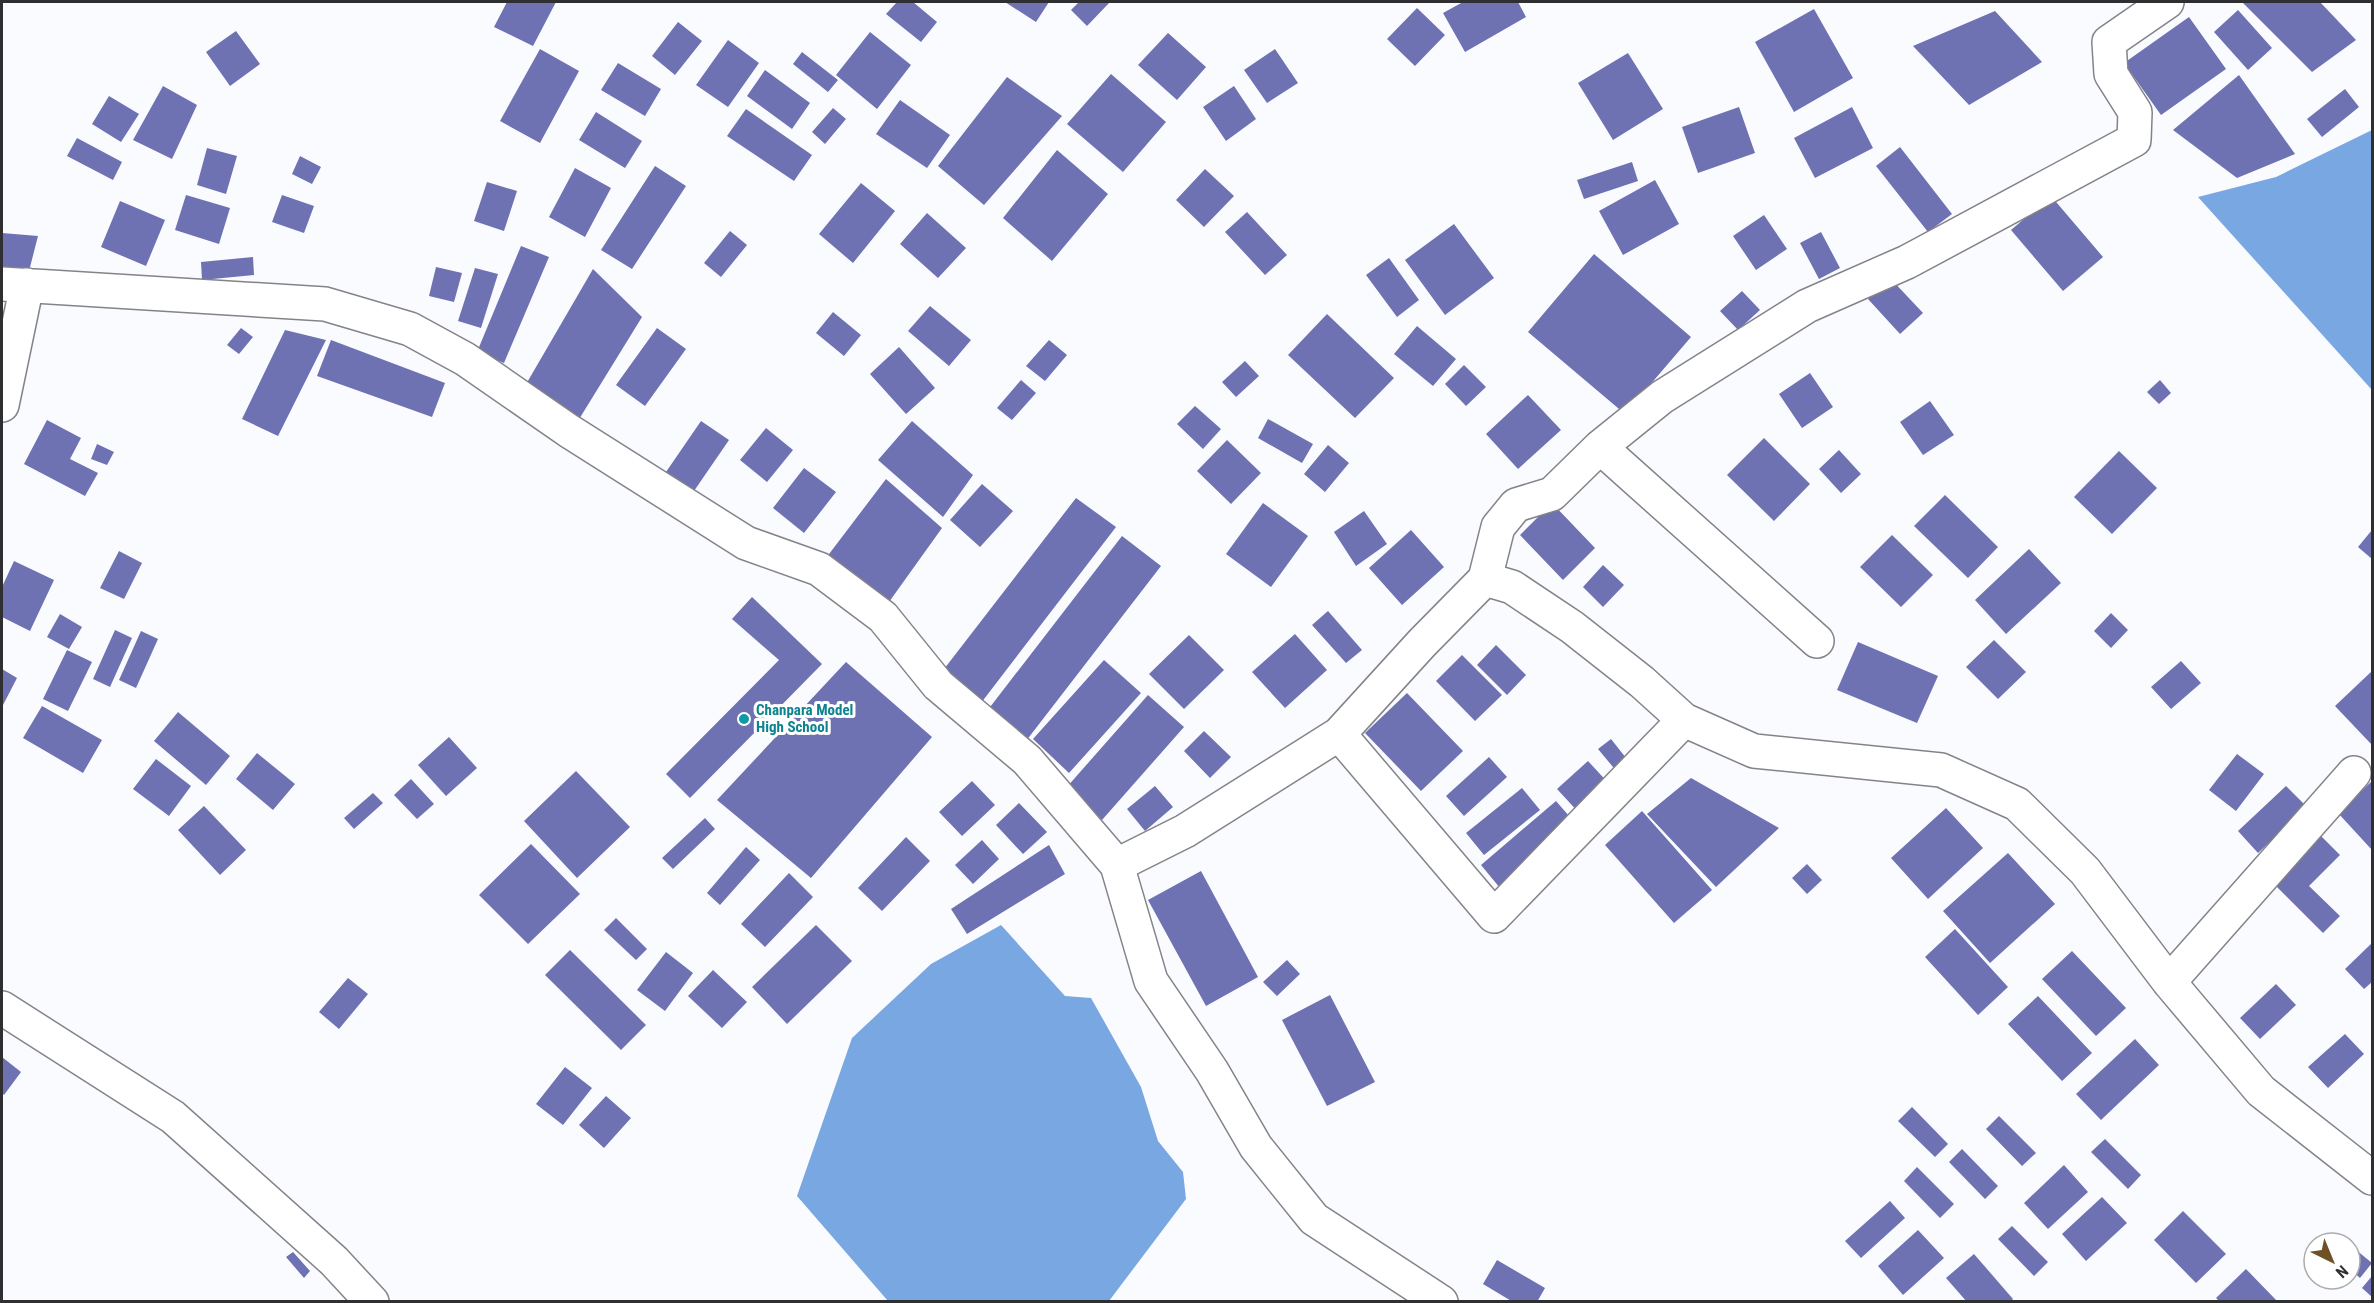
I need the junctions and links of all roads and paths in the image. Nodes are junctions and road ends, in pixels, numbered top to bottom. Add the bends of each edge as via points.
1 (2167, 2) edge
2 (14, 285) edge
3 (2, 405) edge
4 (1600, 447) junction
5 (1485, 579) junction
6 (1816, 641) dead end
7 (1684, 720) junction
8 (1339, 734) junction
9 (2354, 772) dead end
10 (1118, 865) junction
11 (2169, 982) junction
12 (2, 1008) edge
13 (2373, 1178) edge
14 (372, 1302) edge
15 (1441, 1302) edge

1 - 4 street via 2109,42 2111,74 2135,112 2134,140 1907,262 1807,306 1662,398
2 - 3 street
2 - 10 street via 326,304 410,329 465,359 569,431 746,543 819,569 883,617 938,685 1027,760
4 - 5 street via 1552,494 1516,505 1498,527
4 - 6 street
5 - 7 street via 1512,587 1572,627
5 - 8 street
7 - 8 street via 1494,916
7 - 11 street via 1754,751 1941,770 2017,804 2085,871
8 - 10 street via 1185,831
9 - 11 street
10 - 15 street via 1151,981 1212,1071 1256,1147 1314,1219
11 - 13 street via 2261,1091
12 - 14 street via 173,1117 334,1261

